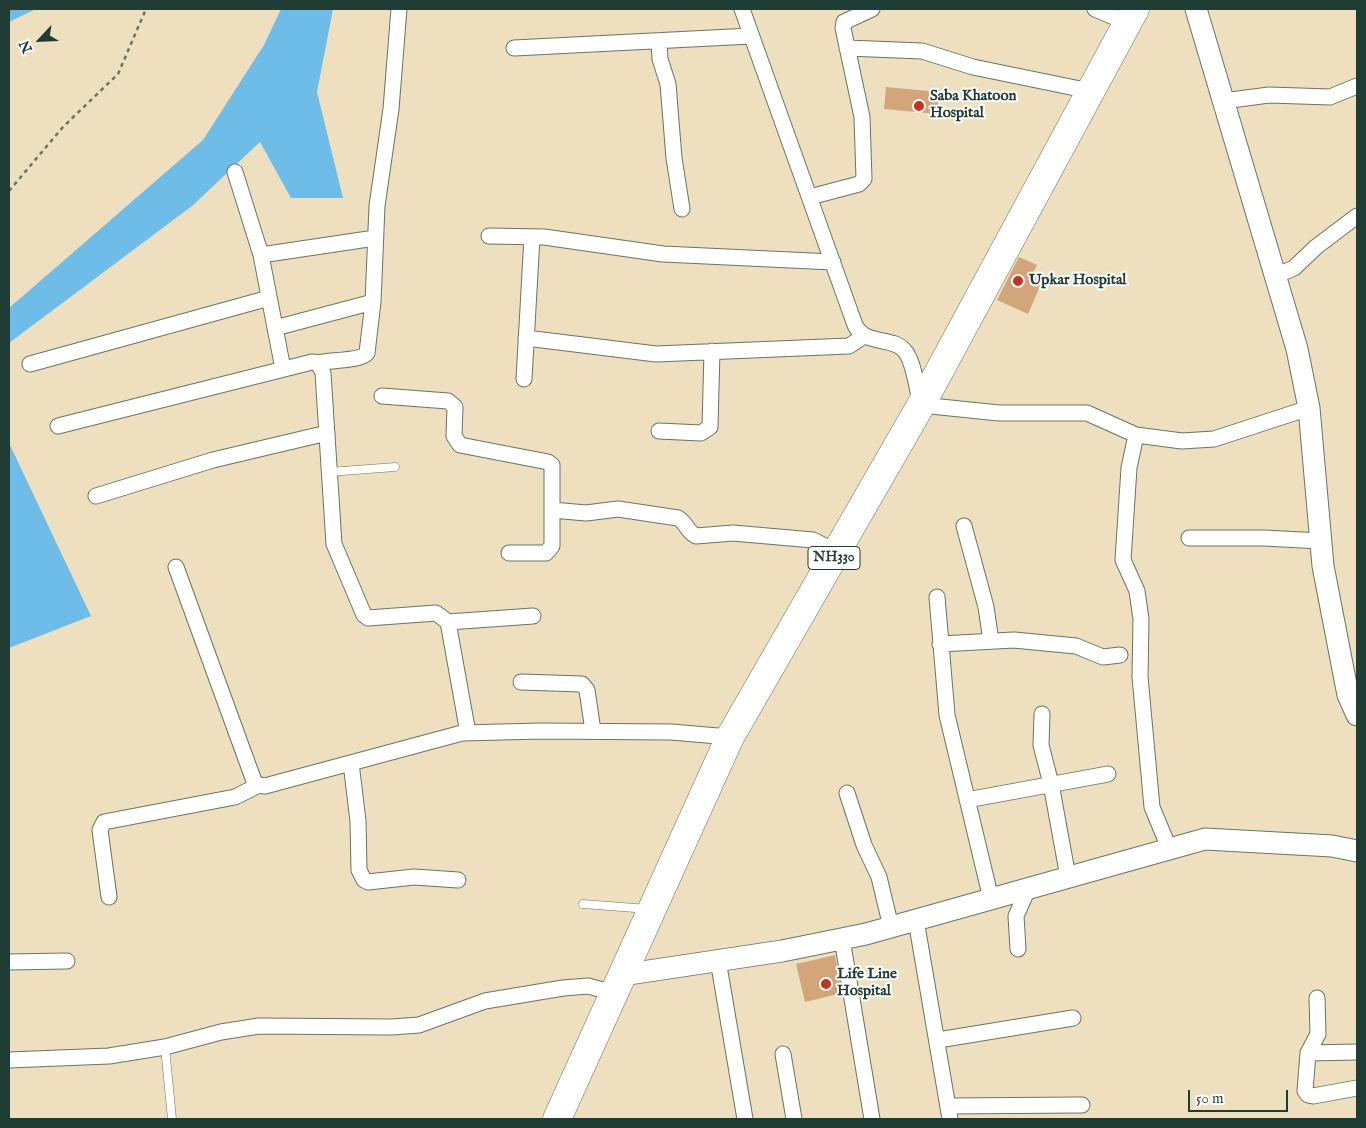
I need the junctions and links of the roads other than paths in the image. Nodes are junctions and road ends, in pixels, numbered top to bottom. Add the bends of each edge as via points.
1 (399, 9) edge
2 (742, 9) edge
3 (872, 9) edge
4 (1095, 9) edge
5 (1196, 9) edge
6 (1132, 16) edge
7 (752, 36) junction
8 (659, 42) junction
9 (514, 48) dead end
10 (847, 48) junction
11 (1357, 86) edge
12 (1090, 91) junction
13 (1222, 101) junction
14 (235, 172) dead end
15 (810, 198) junction
16 (682, 209) dead end
17 (1357, 216) edge
18 (490, 236) dead end
19 (532, 236) junction
20 (375, 238) junction
21 (261, 255) junction
22 (833, 262) junction
23 (1275, 276) junction
24 (269, 298) junction
25 (373, 302) junction
26 (275, 328) junction
27 (864, 336) junction
28 (526, 338) junction
29 (712, 351) junction
30 (318, 363) junction
31 (30, 364) dead end
32 (283, 369) junction
33 (524, 379) dead end
34 (382, 396) dead end
35 (921, 405) junction
36 (1309, 408) junction
37 (58, 426) dead end
38 (658, 431) dead end
39 (327, 432) junction
40 (1136, 435) junction
41 (395, 467) dead end
42 (329, 472) junction
43 (96, 496) dead end
44 (552, 510) junction
45 (964, 526) dead end
46 (1189, 538) dead end
47 (1321, 541) junction
48 (837, 552) junction
49 (509, 553) dead end
50 (176, 567) dead end
51 (936, 597) dead end
52 (533, 616) dead end
53 (448, 622) junction
54 (991, 641) junction
55 (940, 644) junction
56 (1120, 655) dead end
57 (521, 682) dead end
58 (1042, 714) dead end
59 (1357, 716) edge
60 (593, 731) junction
61 (468, 733) junction
62 (730, 737) junction
63 (351, 763) junction
64 (1108, 774) dead end
65 (1051, 784) junction
66 (259, 785) junction
67 (847, 793) dead end
68 (968, 800) junction
69 (1168, 848) junction
70 (1357, 851) edge
71 (1068, 877) junction
72 (458, 880) dead end
73 (1028, 889) junction
74 (109, 897) dead end
75 (992, 899) junction
76 (583, 904) dead end
77 (652, 909) junction
78 (916, 920) junction
79 (891, 927) junction
80 (842, 939) junction
81 (1018, 949) dead end
82 (718, 960) junction
83 (67, 961) dead end
84 (9, 962) edge
85 (618, 984) junction
86 (1317, 998) dead end
87 (1073, 1018) dead end
88 (938, 1040) junction
89 (165, 1047) junction
90 (1357, 1052) edge
91 (1308, 1053) junction
92 (783, 1054) dead end
93 (9, 1060) edge
94 (1357, 1088) edge
95 (1082, 1105) dead end
96 (949, 1113) edge
97 (172, 1119) edge
98 (557, 1119) edge
99 (745, 1119) edge
100 (794, 1119) edge
101 (872, 1119) edge

1 - 20 street via 392,109
2 - 7 street
3 - 10 street via 844,22
4 - 6 street
5 - 13 street
6 - 12 highway, NH330
7 - 8 street
7 - 15 street
8 - 9 street
8 - 16 street via 660,59 668,84
10 - 12 street via 922,51 973,67
10 - 15 street via 862,117 864,179 859,184
11 - 13 street via 1330,98 1269,95
12 - 35 highway, NH330
13 - 23 street
14 - 21 street
15 - 22 street
17 - 23 street via 1294,268
18 - 19 street
19 - 22 street via 663,254
19 - 28 street
20 - 21 street
20 - 25 street
21 - 24 street
22 - 27 street via 855,325
23 - 36 street via 1297,349
24 - 26 street
24 - 31 street
25 - 26 street
25 - 30 street via 364,357
26 - 32 street
27 - 29 street via 849,346
27 - 35 street via 903,348
28 - 29 street via 649,353
28 - 33 street
29 - 38 street via 710,428 701,433
30 - 32 street
30 - 39 street via 323,373
32 - 37 street
34 - 44 street via 448,401 455,408 454,436 460,445 548,462 553,469
35 - 40 street via 999,413 1087,413
35 - 48 highway, NH330
36 - 40 street via 1214,439 1182,441
36 - 47 street
39 - 42 street
39 - 43 street via 214,460
40 - 69 street via 1128,468 1124,560 1137,591 1141,619 1140,677 1152,807
41 - 42 lane
42 - 53 street via 334,544 364,615 368,618 436,613
44 - 48 street via 586,513 618,509 678,518 696,536 733,534 813,540
44 - 49 street via 550,551 546,554
45 - 54 street via 986,608
46 - 47 street
47 - 59 street via 1333,624 1348,695
48 - 62 highway, NH330
50 - 66 street via 254,781
51 - 55 street
52 - 53 street
53 - 61 street
54 - 55 street
54 - 56 street via 1076,646 1103,657
55 - 68 street via 947,715
57 - 60 street via 582,684 587,690
58 - 65 street via 1041,745
60 - 61 street
60 - 62 street via 689,732
61 - 63 street via 450,735
62 - 77 highway, NH330
63 - 66 street
63 - 72 street via 358,821 359,870 364,880 421,877
64 - 65 street
65 - 68 street
65 - 71 street
66 - 74 street via 235,797 104,822 100,830
67 - 79 street via 878,877
68 - 75 street
69 - 70 street via 1205,839 1332,846
69 - 71 street
71 - 73 street
73 - 75 street
73 - 81 street via 1016,916
75 - 78 street
76 - 77 lane
77 - 85 highway, NH330
78 - 79 street
78 - 88 street
79 - 80 street
80 - 82 street
80 - 101 street
82 - 85 street
82 - 99 street
83 - 84 street
85 - 89 street via 563,988 485,1001 419,1025 259,1026
85 - 98 highway, NH330
86 - 91 street via 1318,1034
87 - 88 street
88 - 96 street
89 - 93 street via 109,1056
89 - 97 lane
90 - 91 street
91 - 94 street via 1305,1091 1308,1095
92 - 100 street
95 - 96 street

